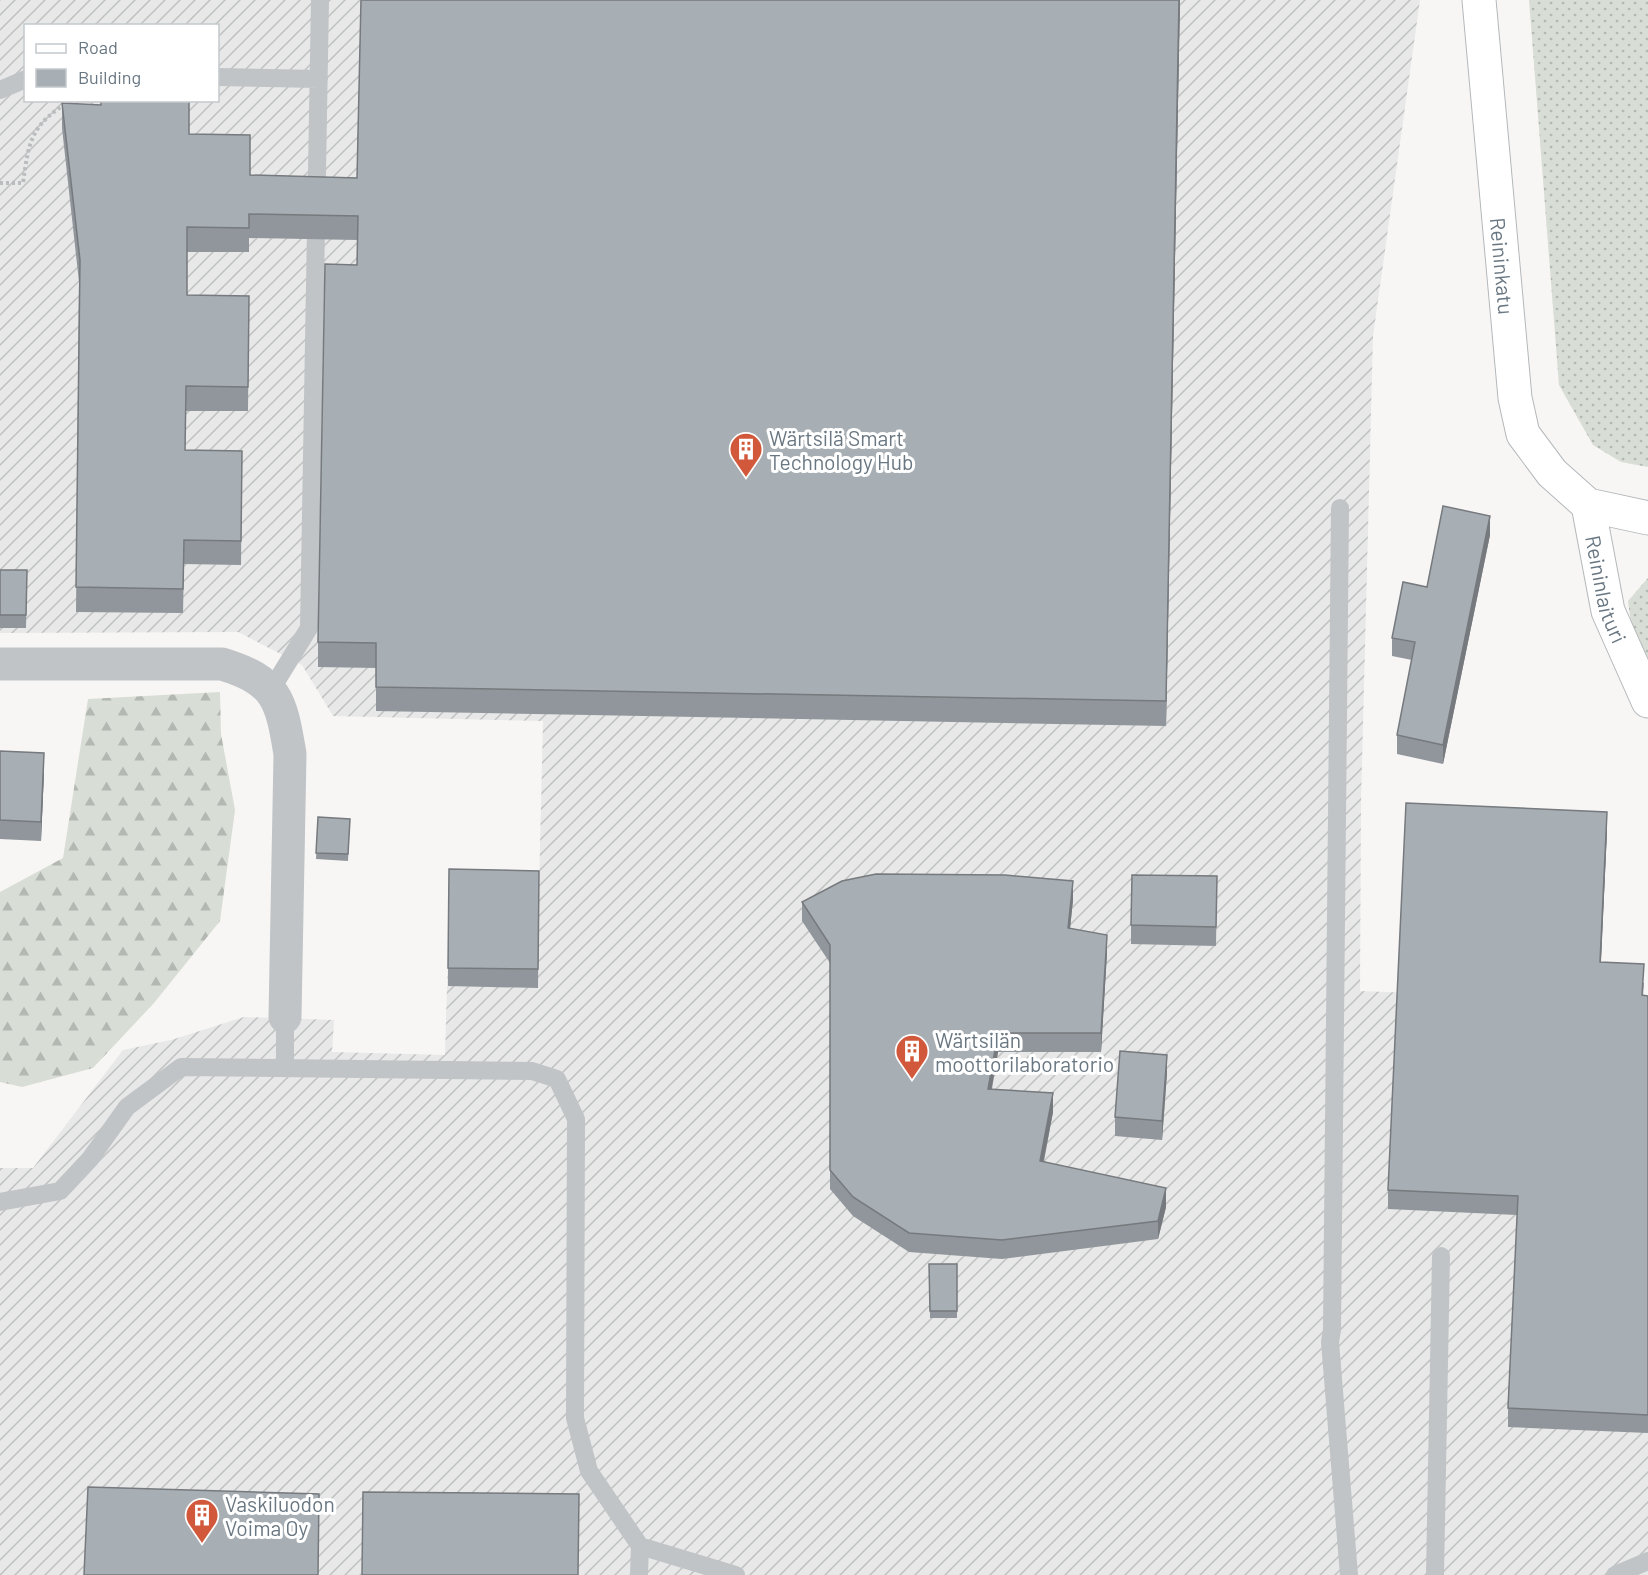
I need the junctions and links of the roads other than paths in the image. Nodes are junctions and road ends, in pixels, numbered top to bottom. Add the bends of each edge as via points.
1 (320, 0) edge
2 (1479, 0) edge
3 (219, 77) edge
4 (319, 79) junction
5 (24, 80) edge
6 (0, 90) edge
7 (1588, 505) junction
8 (1340, 508) dead end
9 (1648, 518) edge
10 (0, 664) edge
11 (271, 690) junction
12 (1648, 701) edge
13 (285, 1017) joint
14 (285, 1068) junction
15 (0, 1202) edge
16 (1441, 1256) dead end
17 (640, 1546) junction
18 (1648, 1561) edge
19 (639, 1575) edge
20 (736, 1575) edge
21 (1349, 1575) edge
22 (1436, 1575) edge
23 (1615, 1575) edge

1 - 4 lane
2 - 7 main road, Reininkatu via 1515,398 1523,434 1552,473
3 - 4 lane
4 - 11 lane via 309,628
5 - 6 lane
7 - 9 main road
7 - 12 main road, Reininlaituri via 1608,611
8 - 21 lane via 1329,1342
10 - 11 street via 222,664 252,673
11 - 13 street via 284,720 290,754
13 - 14 lane
14 - 15 lane via 180,1067 127,1107 90,1159 60,1191
14 - 17 lane via 532,1071 557,1079 576,1119 575,1418 589,1472
16 - 22 lane
17 - 19 lane
17 - 20 lane
18 - 23 lane

